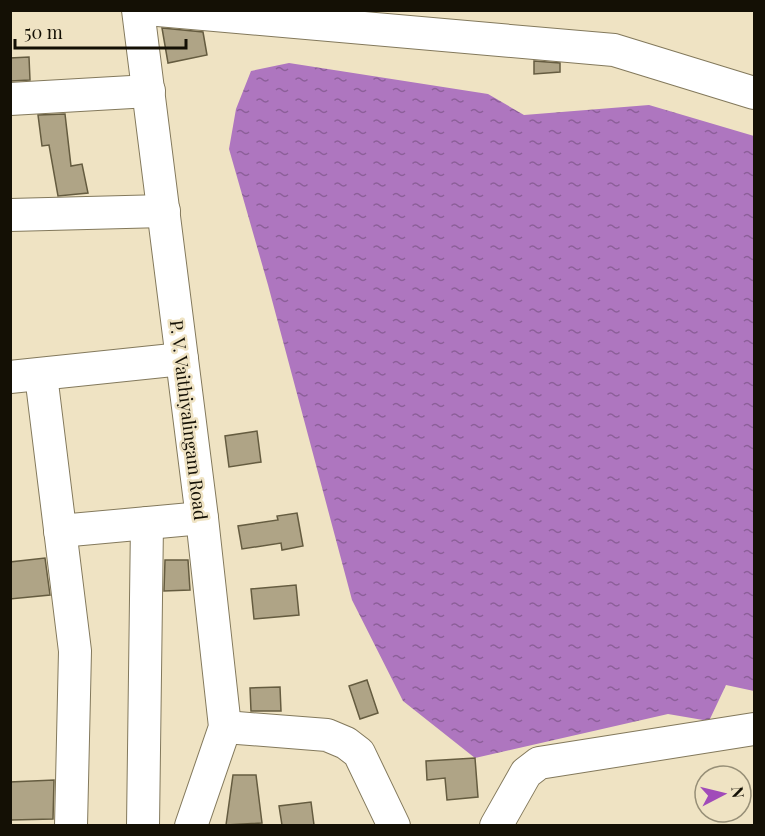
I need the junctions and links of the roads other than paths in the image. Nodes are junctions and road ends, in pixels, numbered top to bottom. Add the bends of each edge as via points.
1 (138, 10) edge
2 (158, 10) edge
3 (440, 22) edge
4 (149, 91) junction
5 (754, 93) edge
6 (10, 99) edge
7 (164, 212) junction
8 (10, 215) edge
9 (182, 359) junction
10 (26, 376) edge
11 (202, 518) junction
12 (147, 523) junction
13 (60, 531) junction
14 (225, 727) junction
15 (754, 729) edge
16 (71, 825) edge
17 (143, 825) edge
18 (191, 825) edge
19 (394, 825) edge
20 (496, 825) edge

1 - 4 street, P. V. Vaithiyalingam Road
2 - 3 street
3 - 5 street via 614,50
4 - 6 street
4 - 7 street, P. V. Vaithiyalingam Road
7 - 8 street
7 - 9 street, P. V. Vaithiyalingam Road
9 - 10 street
9 - 11 street, P. V. Vaithiyalingam Road
10 - 13 street
11 - 12 street
11 - 14 street, P. V. Vaithiyalingam Road
12 - 13 street
12 - 17 street
13 - 16 street via 75,651
14 - 18 street, P. V. Vaithiyalingam Road
14 - 19 street via 327,735 346,743 359,753
15 - 20 street via 539,763 526,773

